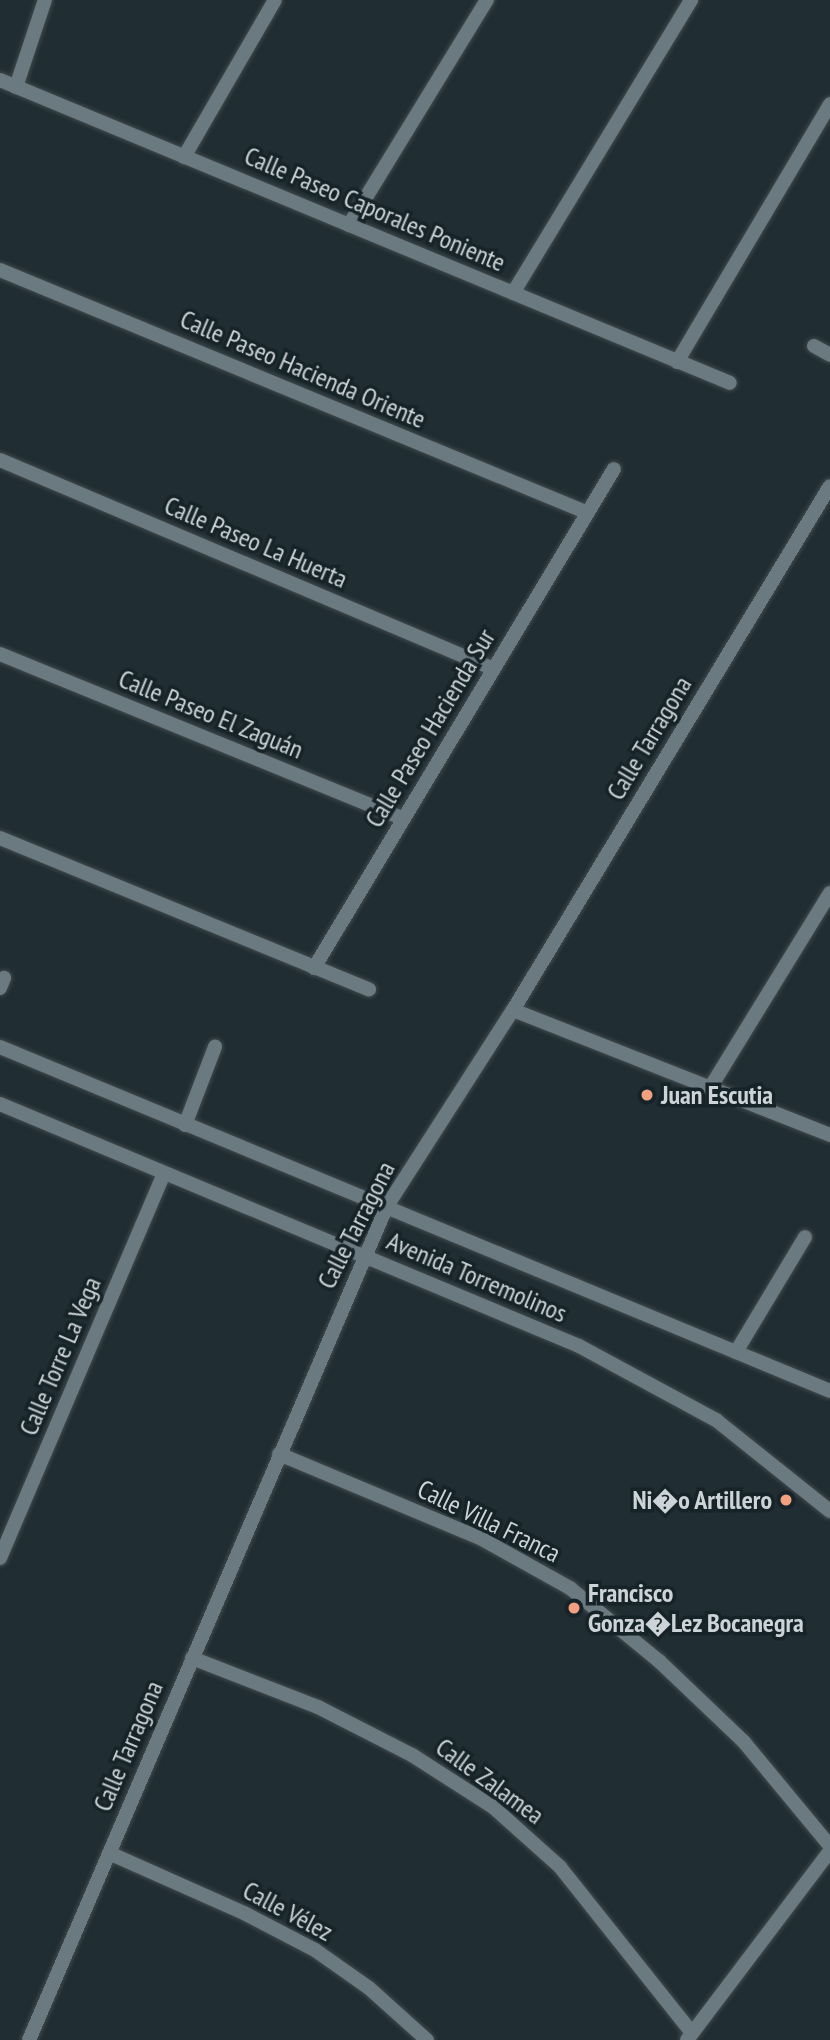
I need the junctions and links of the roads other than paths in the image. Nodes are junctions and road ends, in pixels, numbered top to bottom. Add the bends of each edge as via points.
1 (45, 0) edge
2 (275, 0) edge
3 (487, 0) edge
4 (691, 0) edge
5 (0, 80) edge
6 (16, 87) junction
7 (830, 104) edge
8 (184, 157) junction
9 (349, 225) junction
10 (0, 270) edge
11 (513, 293) junction
12 (814, 346) dead end
13 (830, 355) edge
14 (677, 362) junction
15 (730, 383) dead end
16 (0, 460) edge
17 (614, 469) dead end
18 (830, 486) edge
19 (588, 513) junction
20 (0, 654) edge
21 (494, 669) junction
22 (404, 819) junction
23 (0, 838) edge
24 (830, 892) edge
25 (314, 968) junction
26 (369, 989) dead end
27 (513, 1010) junction
28 (0, 1047) edge
29 (215, 1047) dead end
30 (710, 1088) junction
31 (0, 1104) edge
32 (185, 1125) junction
33 (830, 1135) edge
34 (164, 1172) junction
35 (387, 1206) junction
36 (805, 1237) dead end
37 (364, 1256) junction
38 (736, 1352) junction
39 (830, 1391) edge
40 (279, 1454) junction
41 (830, 1511) edge
42 (0, 1558) edge
43 (192, 1658) junction
44 (830, 1849) edge
45 (109, 1853) junction
46 (689, 2036) edge
47 (30, 2040) edge
48 (427, 2040) edge

1 - 6 street
2 - 8 street
3 - 9 street
4 - 11 street
5 - 6 street, Calle Paseo Caporales Poniente
6 - 8 street, Calle Paseo Caporales Poniente
7 - 14 street
8 - 9 street, Calle Paseo Caporales Poniente
9 - 11 street, Calle Paseo Caporales Poniente
10 - 19 street, Calle Paseo Hacienda Oriente
11 - 14 street, Calle Paseo Caporales Poniente
12 - 13 street
14 - 15 street, Calle Paseo Caporales Poniente
16 - 21 street, Calle Paseo La Huerta
17 - 19 street, Calle Paseo Hacienda Sur
18 - 27 street, Calle Tarragona
19 - 21 street, Calle Paseo Hacienda Sur
20 - 22 street, Calle Paseo El Zaguán
21 - 22 street, Calle Paseo Hacienda Sur
22 - 25 street, Calle Paseo Hacienda Sur
23 - 25 street
24 - 30 street
25 - 26 street
27 - 30 street
27 - 35 street, Calle Tarragona
28 - 32 street, Avenida Torremolinos
29 - 32 street
30 - 33 street
31 - 34 street, Avenida Torremolinos
32 - 35 street, Avenida Torremolinos
34 - 37 street, Avenida Torremolinos
34 - 42 street, Calle Torre La Vega
35 - 37 street, Calle Tarragona
35 - 38 street, Avenida Torremolinos
36 - 38 street
37 - 40 street, Calle Tarragona
37 - 41 street, Avenida Torremolinos via 579,1346 716,1420
38 - 39 street, Avenida Torremolinos
40 - 43 street, Calle Tarragona
40 - 44 street, Calle Villa Franca via 482,1539 570,1588 659,1661 744,1742
43 - 45 street, Calle Tarragona
43 - 46 street, Calle Zalamea via 318,1707 412,1755 493,1807 560,1867
44 - 46 street
45 - 47 street, Calle Tarragona
45 - 48 street, Calle Vélez via 315,1950 369,1988

